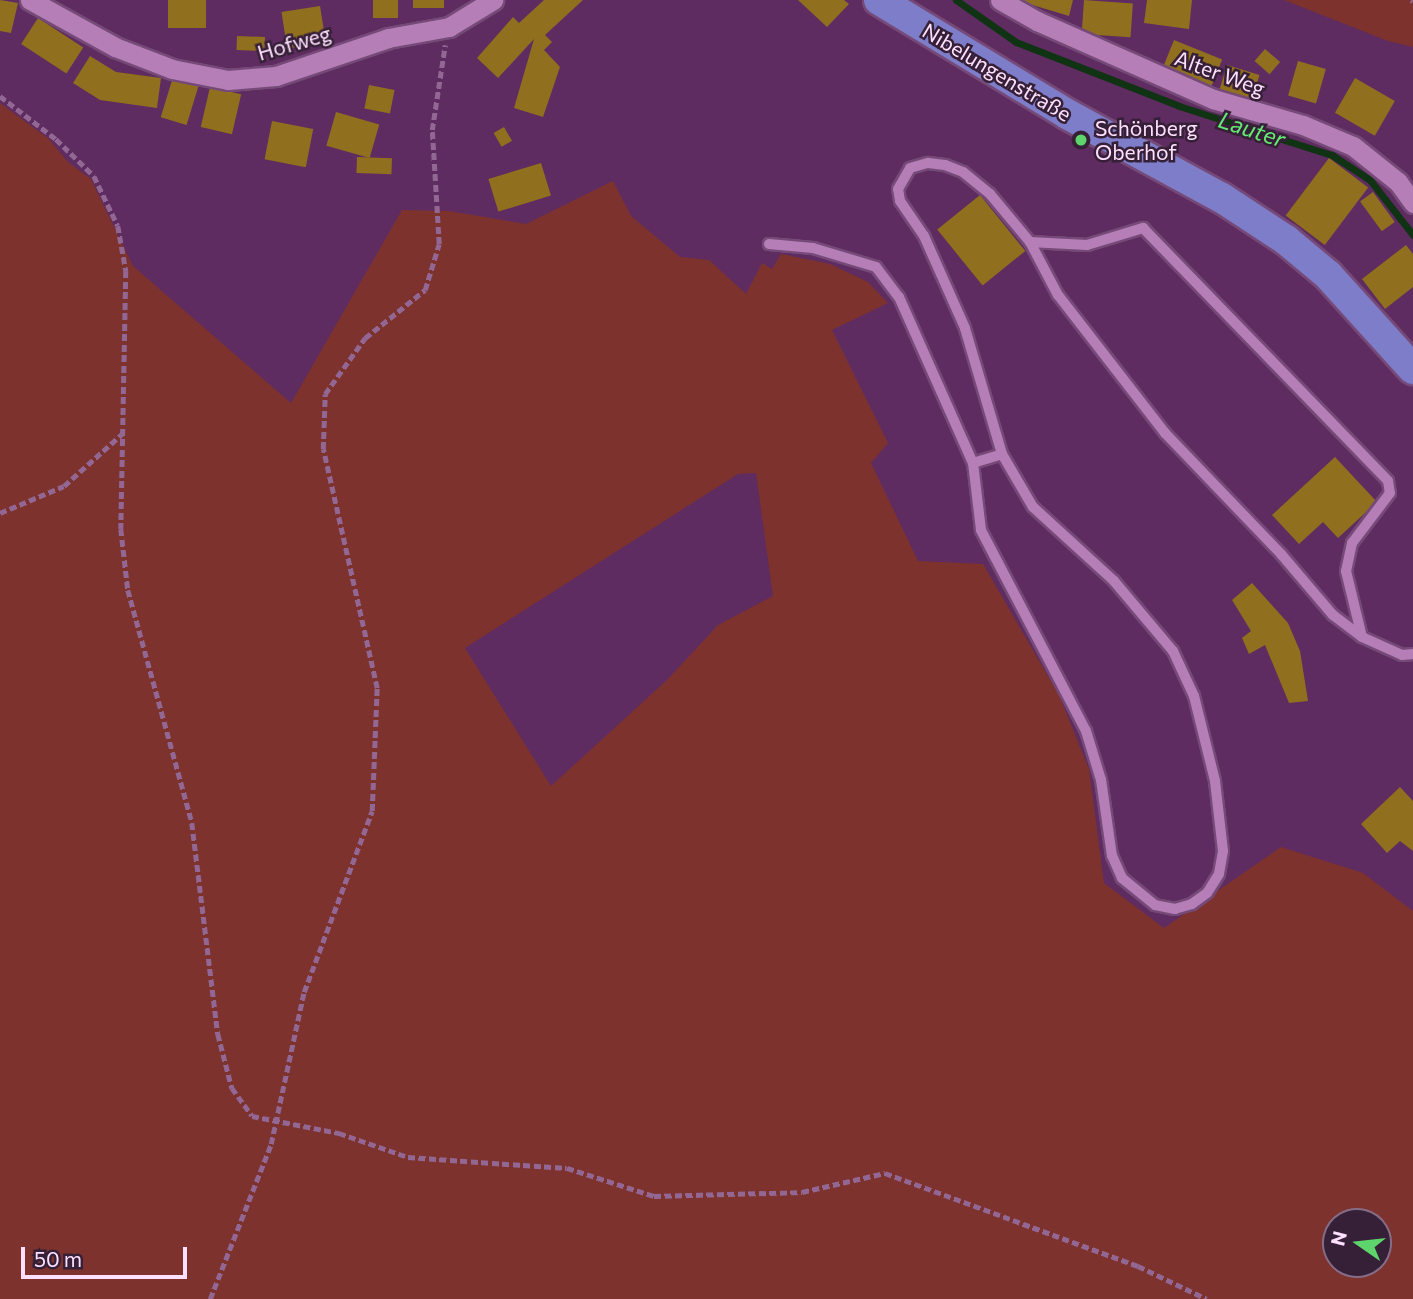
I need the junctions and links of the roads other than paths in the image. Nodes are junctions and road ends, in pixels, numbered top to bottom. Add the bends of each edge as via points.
1 (30, 0) edge
2 (493, 0) edge
3 (879, 0) edge
4 (1000, 0) edge
5 (1413, 203) edge
6 (1030, 243) junction
7 (769, 244) dead end
8 (1413, 369) edge
9 (1002, 454) junction
10 (973, 463) junction
11 (1362, 637) junction
12 (1413, 654) edge

1 - 2 street, Hofweg via 116,47 172,69 228,80 276,76 388,38 449,27
3 - 8 main road, Nibelungenstraße via 1067,114 1222,198 1286,240 1328,275
4 - 5 street, Alter Weg via 1213,99 1303,125 1353,146 1398,183
6 - 9 lane via 990,194 963,173 937,163 922,163 901,181 900,201 924,236 965,328
6 - 11 lane via 1058,295 1165,433 1333,615
6 - 11 lane via 1087,245 1143,228 1388,481 1390,493 1383,506 1346,557
7 - 10 lane via 813,248 876,267 899,297
9 - 10 lane
9 - 10 lane via 1033,507 1114,581 1173,651 1194,696 1214,781 1223,850 1219,874 1207,893 1192,904 1175,909 1155,905 1122,878 1112,856 1101,780 1090,743 981,530
11 - 12 lane via 1402,655

